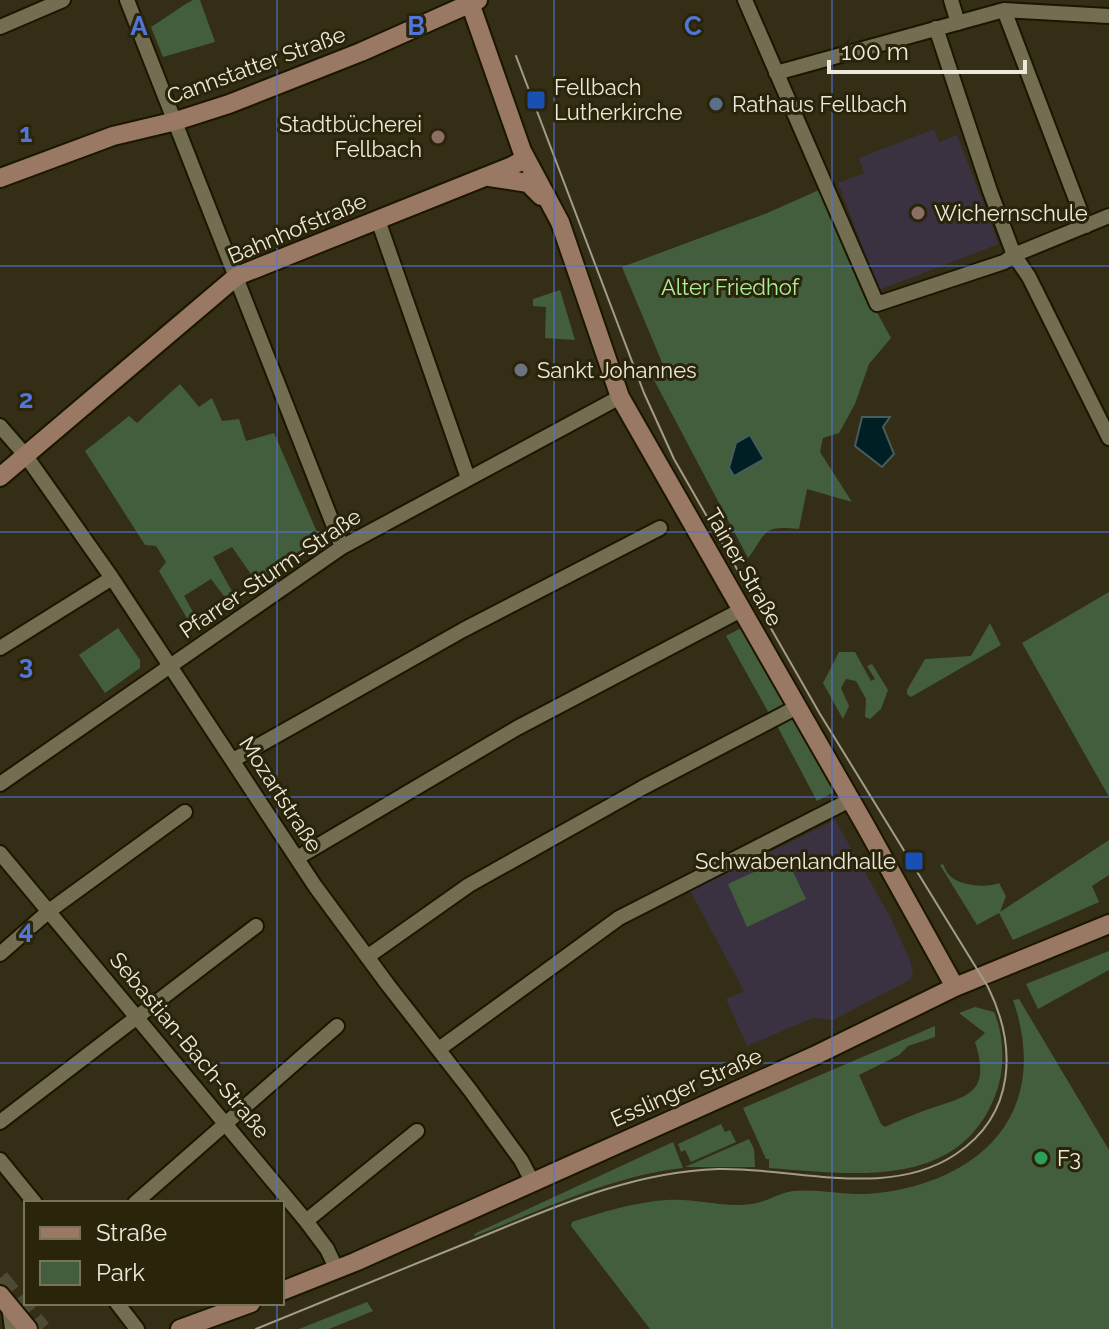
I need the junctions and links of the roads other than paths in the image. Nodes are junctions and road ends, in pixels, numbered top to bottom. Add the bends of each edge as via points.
1 (63, 0) edge
2 (127, 0) edge
3 (745, 0) edge
4 (951, 0) edge
5 (473, 1) edge
6 (1036, 5) edge
7 (1004, 10) junction
8 (1109, 16) edge
9 (958, 23) junction
10 (0, 27) edge
11 (936, 28) junction
12 (776, 73) junction
13 (176, 121) junction
14 (524, 156) junction
15 (486, 177) junction
16 (0, 178) edge
17 (552, 206) junction
18 (1109, 216) edge
19 (378, 220) junction
20 (1086, 226) junction
21 (1014, 255) junction
22 (237, 276) junction
23 (620, 397) junction
24 (0, 426) edge
25 (1109, 438) edge
26 (26, 456) junction
27 (0, 477) edge
28 (468, 478) junction
29 (660, 528) dead end
30 (342, 547) junction
31 (112, 578) junction
32 (741, 610) junction
33 (0, 648) edge
34 (171, 665) junction
35 (797, 707) junction
36 (233, 760) junction
37 (0, 784) edge
38 (850, 800) junction
39 (185, 812) dead end
40 (0, 853) edge
41 (297, 858) junction
42 (49, 911) junction
43 (1109, 924) edge
44 (256, 926) dead end
45 (0, 954) edge
46 (367, 957) junction
47 (955, 987) junction
48 (139, 1016) junction
49 (337, 1026) dead end
50 (439, 1049) junction
51 (0, 1122) edge
52 (227, 1123) junction
53 (417, 1131) dead end
54 (0, 1160) edge
55 (532, 1181) junction
56 (33, 1201) edge
57 (137, 1201) edge
58 (306, 1221) junction
59 (337, 1270) junction
60 (284, 1290) edge
61 (4, 1300) edge
62 (119, 1305) edge
63 (246, 1305) edge
64 (137, 1327) edge
65 (12, 1329) edge
66 (28, 1329) edge
67 (180, 1329) edge

1 - 10 street
2 - 13 street
3 - 12 street
4 - 9 street
5 - 13 street, Cannstatter Straße via 361,52
5 - 14 street, Tainer Straße
6 - 7 street
6 - 8 street
7 - 9 street
7 - 20 street
9 - 11 street
11 - 12 street
11 - 21 street
12 - 21 street via 877,304
13 - 16 street, Cannstatter Straße via 113,136
13 - 22 street
14 - 15 street, Bahnhofstraße
14 - 17 street, Tainer Straße
15 - 17 street via 528,183
15 - 19 street, Bahnhofstraße
17 - 23 street, Tainer Straße
18 - 20 street
19 - 22 street, Bahnhofstraße
19 - 28 street
20 - 21 street
21 - 25 street
22 - 26 street, Bahnhofstraße
22 - 30 street
23 - 28 street, Pfarrer-Sturm-Straße
23 - 32 street, Tainer Straße
24 - 26 street, Mozartstraße
26 - 27 street, Bahnhofstraße
26 - 31 street, Mozartstraße
28 - 30 street, Pfarrer-Sturm-Straße
29 - 36 street via 463,630
30 - 34 street, Pfarrer-Sturm-Straße
31 - 33 street
31 - 34 street, Mozartstraße
32 - 35 street, Tainer Straße
32 - 41 street via 517,728
34 - 36 street, Mozartstraße
34 - 37 street, Pfarrer-Sturm-Straße
35 - 38 street, Tainer Straße
35 - 46 street via 469,885
36 - 41 street, Mozartstraße
38 - 47 street, Tainer Straße
38 - 50 street via 619,918
39 - 42 street
40 - 42 street, Sebastian-Bach-Straße
41 - 46 street, Mozartstraße
42 - 45 street
42 - 48 street, Sebastian-Bach-Straße
43 - 47 street, Esslinger Straße
44 - 48 street
46 - 50 street, Mozartstraße
47 - 55 street, Esslinger Straße
48 - 51 street
48 - 52 street, Sebastian-Bach-Straße
49 - 52 street
50 - 55 street, Mozartstraße
52 - 57 street
52 - 58 street, Sebastian-Bach-Straße
53 - 58 street
54 - 56 street
55 - 59 street, Esslinger Straße
58 - 59 street, Sebastian-Bach-Straße
59 - 60 street, Esslinger Straße
61 - 65 street
61 - 66 street
62 - 64 street
63 - 67 street

